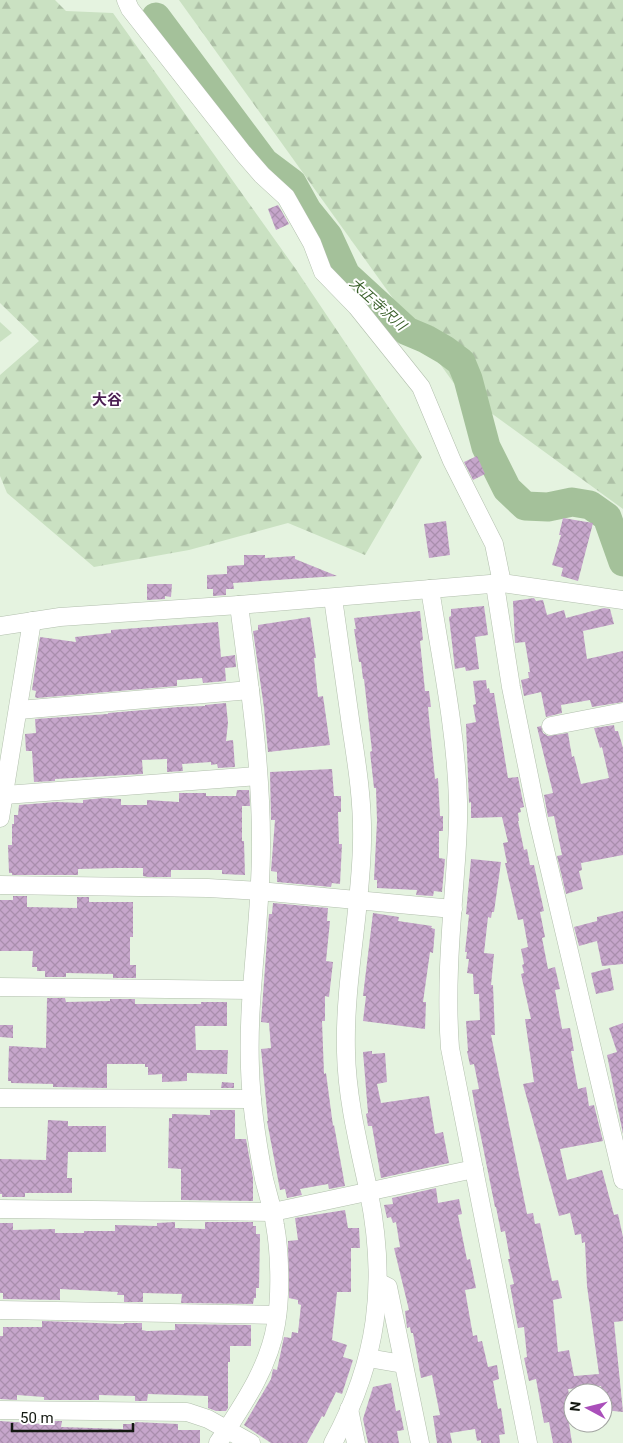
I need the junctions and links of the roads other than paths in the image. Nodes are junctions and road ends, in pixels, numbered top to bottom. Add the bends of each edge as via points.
1 (126, 0) edge
2 (498, 584) junction
3 (430, 589) junction
4 (333, 598) junction
5 (623, 600) edge
6 (239, 605) junction
7 (32, 621) junction
8 (0, 626) edge
9 (250, 690) junction
10 (19, 710) junction
11 (623, 712) edge
12 (551, 726) dead end
13 (258, 776) junction
14 (5, 795) junction
15 (0, 818) edge
16 (0, 885) edge
17 (259, 891) junction
18 (358, 900) junction
19 (452, 909) junction
20 (0, 987) edge
21 (251, 990) junction
22 (0, 1098) edge
23 (252, 1099) junction
24 (615, 1111) edge
25 (474, 1169) junction
26 (623, 1180) edge
27 (369, 1192) junction
28 (0, 1209) edge
29 (273, 1212) junction
30 (378, 1282) junction
31 (0, 1310) edge
32 (277, 1315) junction
33 (368, 1358) junction
34 (403, 1364) junction
35 (349, 1409) junction
36 (0, 1410) edge
37 (223, 1436) edge
38 (251, 1443) edge
39 (333, 1443) edge
40 (356, 1443) edge
41 (420, 1443) edge
42 (528, 1443) edge

1 - 2 street via 243,153 286,198 312,243 323,272 357,307 421,387 452,461 494,544
2 - 3 street
2 - 5 street
2 - 24 street via 511,687 538,820
3 - 4 street
3 - 19 street via 452,734 458,801
4 - 6 street
4 - 18 street via 361,798
6 - 7 street
6 - 9 street
7 - 8 street
7 - 10 street
9 - 10 street
9 - 13 street
10 - 14 street
11 - 12 street
13 - 14 street
13 - 17 street via 262,843
14 - 15 street
16 - 17 street
17 - 18 street
17 - 21 street
18 - 19 street
18 - 27 street via 345,1026 346,1076
19 - 25 street via 448,1006 450,1039
20 - 21 street
21 - 23 street
22 - 23 street
23 - 29 street via 257,1140
24 - 26 street
25 - 27 street
25 - 42 street
27 - 29 street
27 - 30 street via 378,1253
28 - 29 street
29 - 32 street via 278,1265
30 - 33 street
30 - 34 street via 388,1287
31 - 32 street
32 - 37 street via 270,1349 257,1380
33 - 34 street
33 - 35 street
34 - 41 street
35 - 39 street
35 - 40 street
36 - 37 street via 187,1412 208,1419
37 - 38 street

